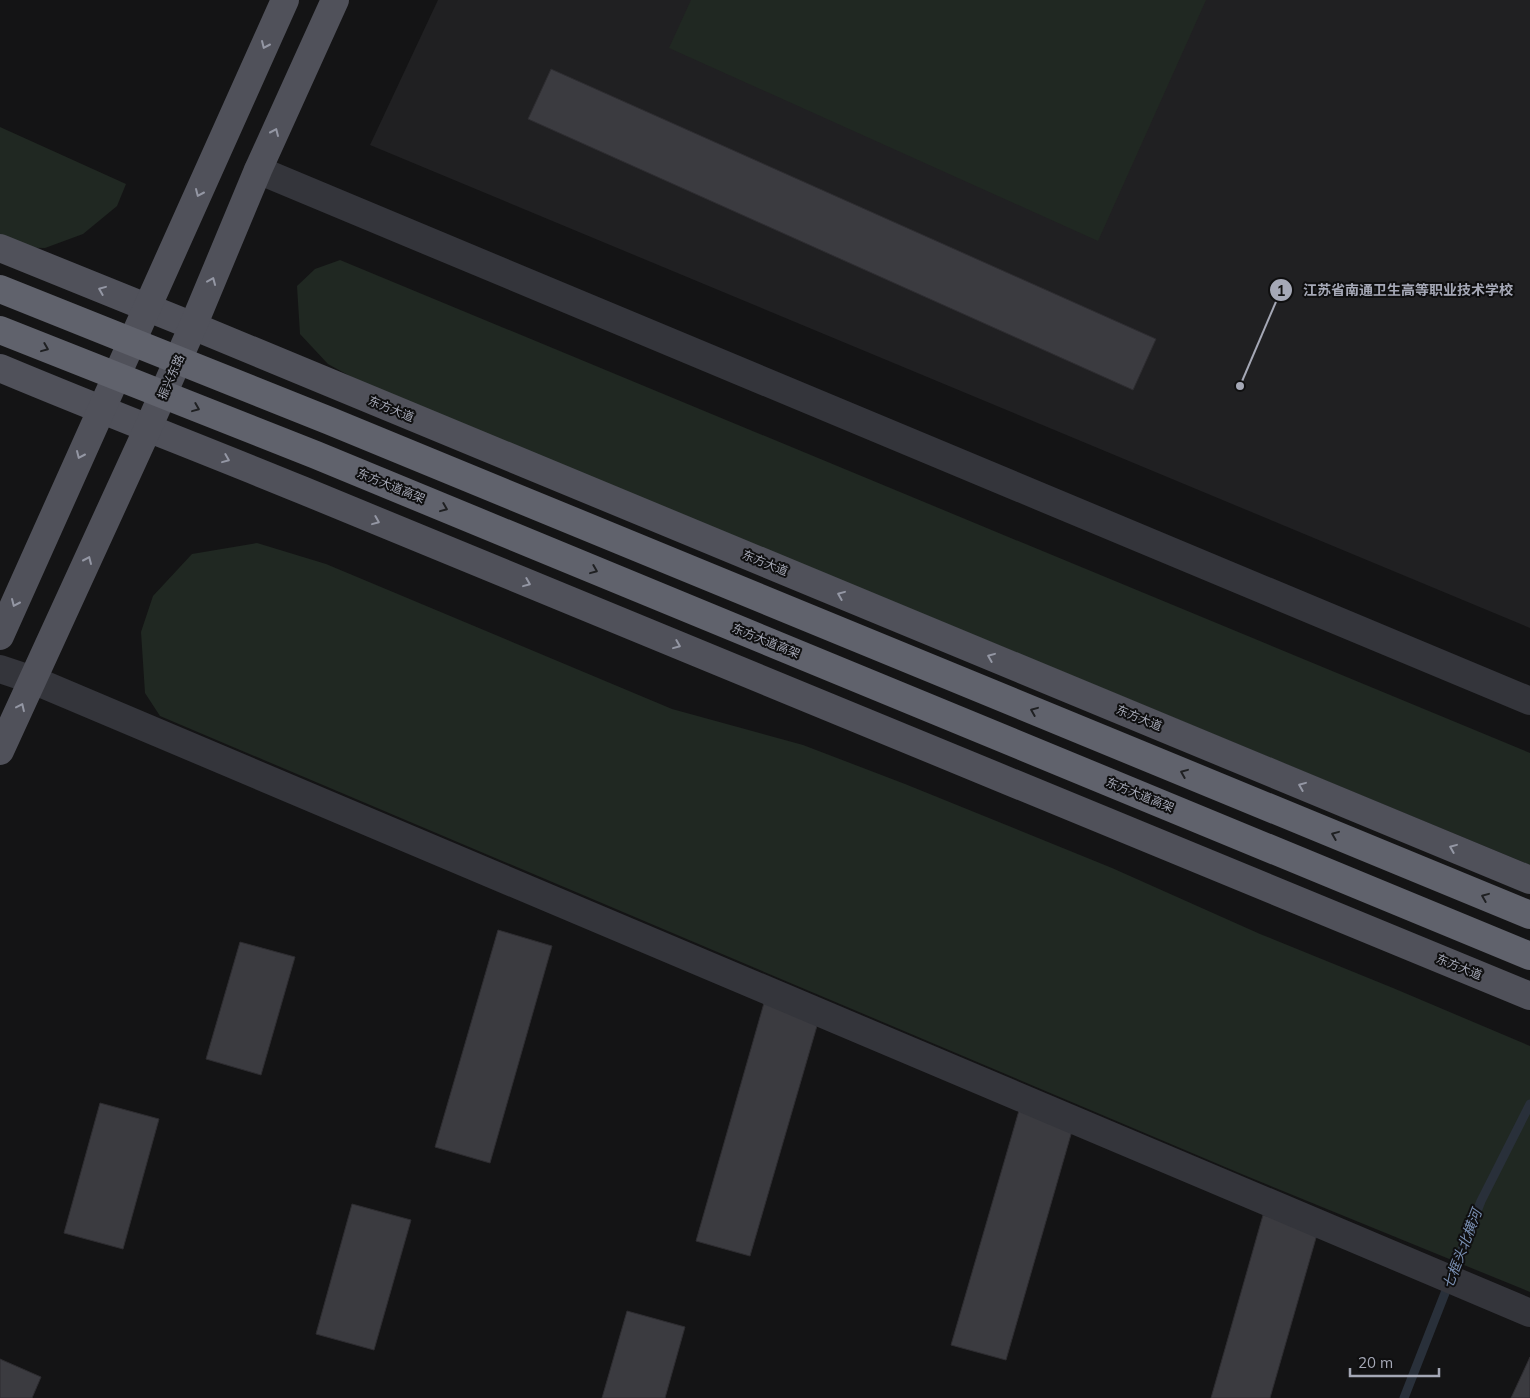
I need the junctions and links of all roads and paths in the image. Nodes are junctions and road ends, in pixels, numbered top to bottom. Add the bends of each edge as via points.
1 (285, 0) edge
2 (335, 0) edge
3 (258, 170) junction
4 (0, 248) edge
5 (0, 289) edge
6 (147, 308) junction
7 (193, 326) junction
8 (0, 330) edge
9 (0, 368) edge
10 (100, 410) junction
11 (148, 428) junction
12 (0, 636) edge
13 (0, 669) edge
14 (33, 680) junction
15 (1530, 701) edge
16 (0, 751) edge
17 (1530, 880) edge
18 (1530, 915) edge
19 (1530, 956) edge
20 (1530, 996) edge
21 (1530, 1313) edge

1 -> 6 main road
3 -> 2 main road, 振兴东路
7 -> 3 main road, 振兴东路
3 - 15 street
6 -> 4 main road, 东方大道
18 -> 5 highway via 330,421
6 - 7 main road, 东方大道
6 - 10 main road
7 - 11 main road, 振兴东路
17 -> 7 main road, 东方大道
8 -> 19 highway, 东方大道高架 via 325,459
9 - 10 main road, 东方大道
10 - 11 main road, 东方大道
10 -> 12 main road
14 -> 11 main road, 振兴东路
11 -> 20 main road, 东方大道
13 - 14 street
16 -> 14 main road, 振兴东路
14 - 21 street

